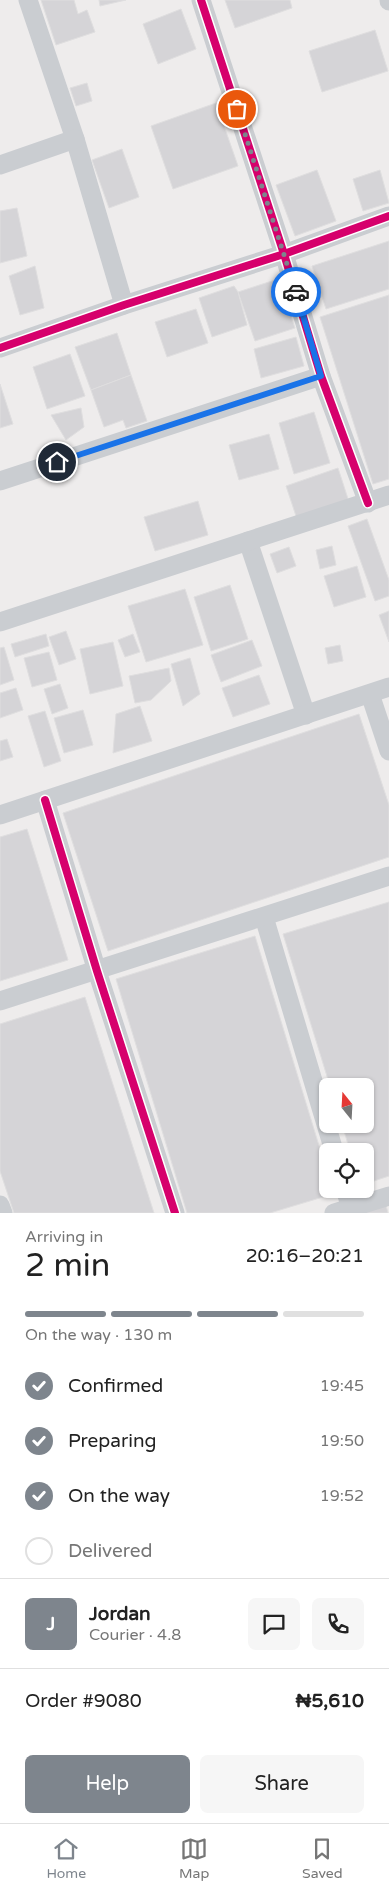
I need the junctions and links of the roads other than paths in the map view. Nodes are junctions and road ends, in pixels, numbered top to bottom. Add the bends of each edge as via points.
1 (28, 0) edge
2 (201, 0) edge
3 (75, 139) junction
4 (0, 165) edge
5 (389, 216) edge
6 (284, 254) junction
7 (124, 305) junction
8 (0, 348) edge
9 (321, 376) junction
10 (0, 481) edge
11 (389, 495) edge
12 (368, 503) junction
13 (248, 542) junction
14 (0, 622) edge
15 (389, 687) edge
16 (370, 694) junction
17 (306, 715) junction
18 (389, 751) edge
19 (44, 800) junction
20 (0, 815) edge
21 (389, 876) edge
22 (264, 918) junction
23 (97, 970) junction
24 (0, 1001) edge
25 (332, 1143) edge
26 (389, 1196) edge
27 (0, 1205) edge
28 (343, 1210) edge
29 (3, 1213) edge
30 (175, 1213) edge

1 - 3 street
2 - 6 street
3 - 4 street
3 - 7 street
5 - 6 street
6 - 7 street
6 - 9 street
7 - 8 street
9 - 10 street
9 - 12 street
11 - 12 street
12 - 13 street
13 - 14 street
13 - 17 street
15 - 16 street
16 - 17 street
16 - 18 street
17 - 19 street
19 - 20 street
19 - 23 street
21 - 22 street
22 - 23 street
22 - 25 street
23 - 24 street
23 - 30 street
26 - 28 street
27 - 29 street

